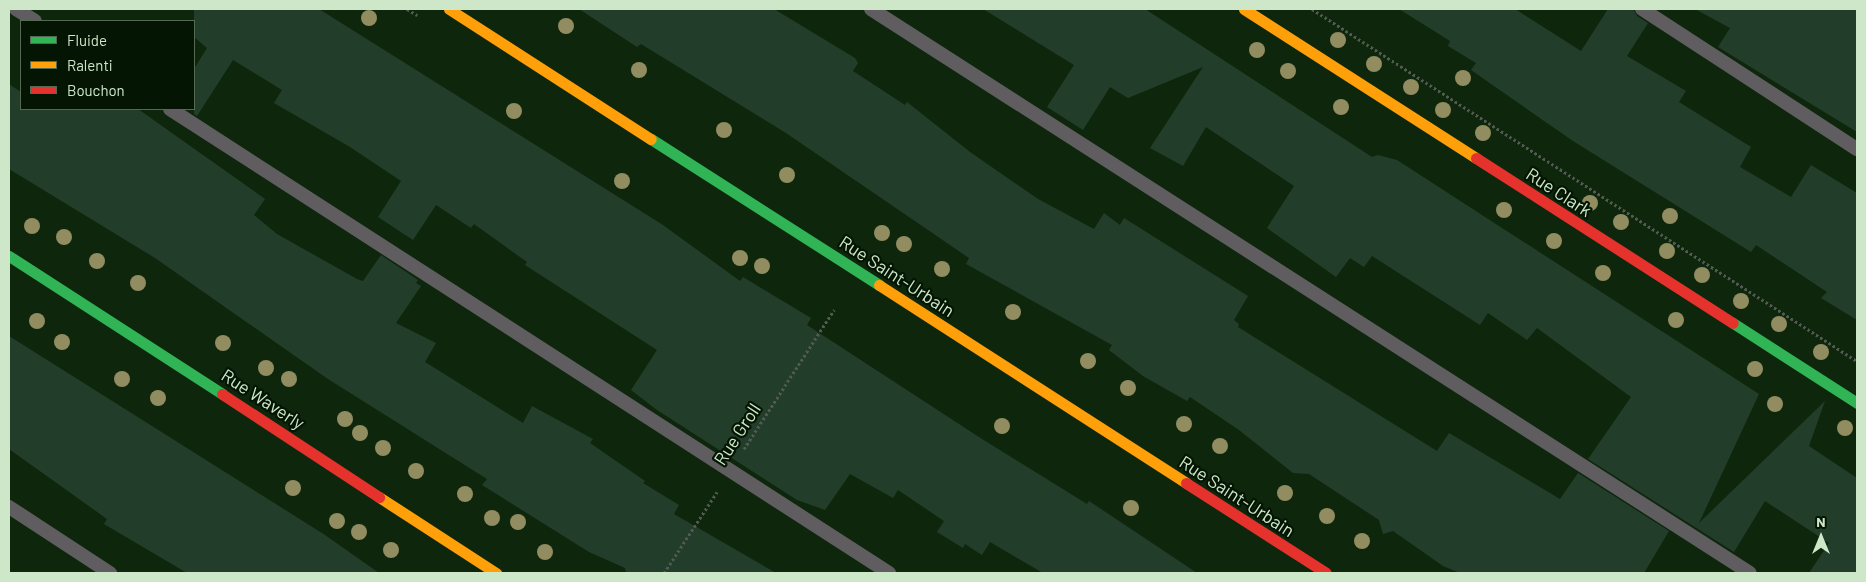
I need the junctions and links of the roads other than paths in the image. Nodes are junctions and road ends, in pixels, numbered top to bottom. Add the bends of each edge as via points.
1 (16, 9) edge
2 (449, 9) edge
3 (871, 9) edge
4 (1244, 9) edge
5 (1642, 9) edge
6 (33, 20) edge
7 (172, 110) edge
8 (1857, 149) edge
9 (9, 256) edge
10 (1857, 403) edge
11 (9, 507) edge
12 (110, 573) edge
13 (496, 573) edge
14 (889, 573) edge
15 (1326, 573) edge
16 (1750, 573) edge

1 - 6 lane
2 - 15 street, Rue Saint-Urbain
3 - 16 lane
4 - 10 street, Rue Clark
5 - 8 lane
7 - 14 lane
9 - 13 street, Rue Waverly
11 - 12 lane

